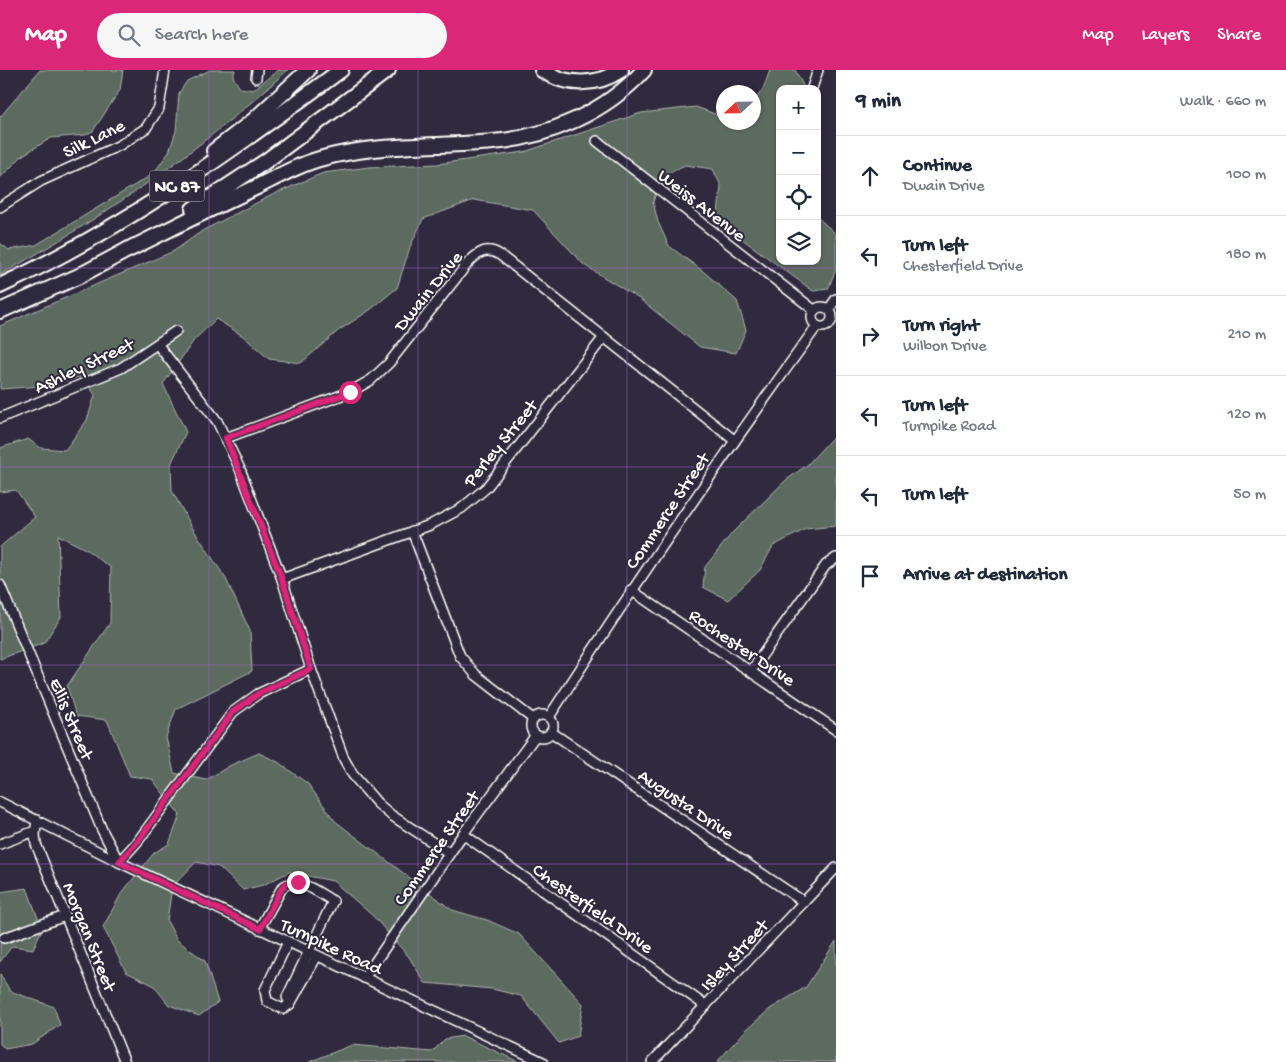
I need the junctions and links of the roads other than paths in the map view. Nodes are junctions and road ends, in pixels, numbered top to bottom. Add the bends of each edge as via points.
1 (166, 70) edge
2 (308, 70) edge
3 (341, 70) edge
4 (388, 70) edge
5 (542, 70) edge
6 (621, 70) edge
7 (644, 70) edge
8 (818, 70) edge
9 (813, 85) edge
10 (597, 142) dead end
11 (0, 207) edge
12 (128, 250) junction
13 (1, 285) edge
14 (836, 299) edge
15 (830, 309) junction
16 (814, 310) junction
17 (0, 311) edge
18 (833, 325) edge
19 (817, 326) junction
20 (176, 331) dead end
21 (604, 337) junction
22 (158, 345) junction
23 (0, 418) edge
24 (226, 438) junction
25 (734, 440) junction
26 (412, 531) junction
27 (836, 558) edge
28 (282, 579) junction
29 (0, 585) edge
30 (631, 590) junction
31 (311, 669) junction
32 (752, 671) junction
33 (549, 717) junction
34 (533, 719) junction
35 (836, 730) edge
36 (551, 732) junction
37 (536, 735) junction
38 (0, 802) edge
39 (37, 820) junction
40 (35, 831) junction
41 (463, 834) junction
42 (0, 844) edge
43 (449, 853) junction
44 (119, 862) junction
45 (836, 868) edge
46 (804, 902) junction
47 (65, 916) junction
48 (260, 929) junction
49 (4, 938) dead end
50 (288, 942) junction
51 (313, 954) junction
52 (364, 978) junction
53 (706, 1006) junction
54 (125, 1062) edge
55 (543, 1062) edge
56 (652, 1062) edge

1 - 11 street, Silk Lane via 159,108 146,128 120,145 41,181
2 - 13 highway via 254,120 197,164
3 - 13 highway, NC 87 via 263,128 159,198 92,238
4 - 12 highway, NC 87 via 266,161
5 - 6 highway via 557,78 586,83 602,80
7 - 12 highway via 627,87 593,110 556,127 494,142 399,145 321,158 277,176
8 - 9 street
10 - 16 street, Weiss Avenue
12 - 17 highway
14 - 15 street
15 - 16 street via 823,306
15 - 18 street
16 - 19 street via 812,317
18 - 19 street
19 - 25 street, Commerce Street
20 - 22 street, Ashley Street
21 - 24 street, Dwain Drive via 500,255 494,251 482,251 468,263 390,363 371,380 350,392
21 - 25 street, Dwain Drive
21 - 26 street, Perley Street via 477,496 447,517
22 - 23 street, Ashley Street via 121,368
22 - 24 street via 206,406
24 - 28 street
25 - 30 street, Commerce Street
26 - 28 street, Perley Street
26 - 34 street via 460,656 476,675
27 - 32 street via 826,565
28 - 31 street
29 - 44 street, Ellis Street via 102,830
30 - 32 street, Rochester Drive
30 - 33 street, Commerce Street
31 - 43 street via 344,759 358,782 391,815
31 - 44 street via 258,694 233,712
32 - 35 street, Rochester Drive
33 - 34 street via 541,715
33 - 36 street via 553,724
34 - 37 street via 531,726
36 - 37 street via 543,737
36 - 46 street, Augusta Drive
37 - 41 street, Commerce Street
38 - 39 street, Turnpike Road
39 - 40 street, Morgan Street
39 - 44 street, Turnpike Road
40 - 42 street
40 - 47 street, Morgan Street via 36,844
41 - 43 street, Commerce Street
41 - 53 street, Chesterfield Drive
43 - 52 street, Commerce Street
44 - 48 street, Turnpike Road
45 - 46 street, Isley Street
46 - 53 street, Isley Street
47 - 49 street
47 - 54 street, Morgan Street
48 - 50 street, Turnpike Road
48 - 51 street via 282,888 287,883 298,882 332,901
50 - 51 street, Turnpike Road
50 - 51 street via 265,990 267,1001 283,1009 290,1004
51 - 52 street, Turnpike Road
52 - 55 street, Turnpike Road
53 - 56 street, Isley Street

